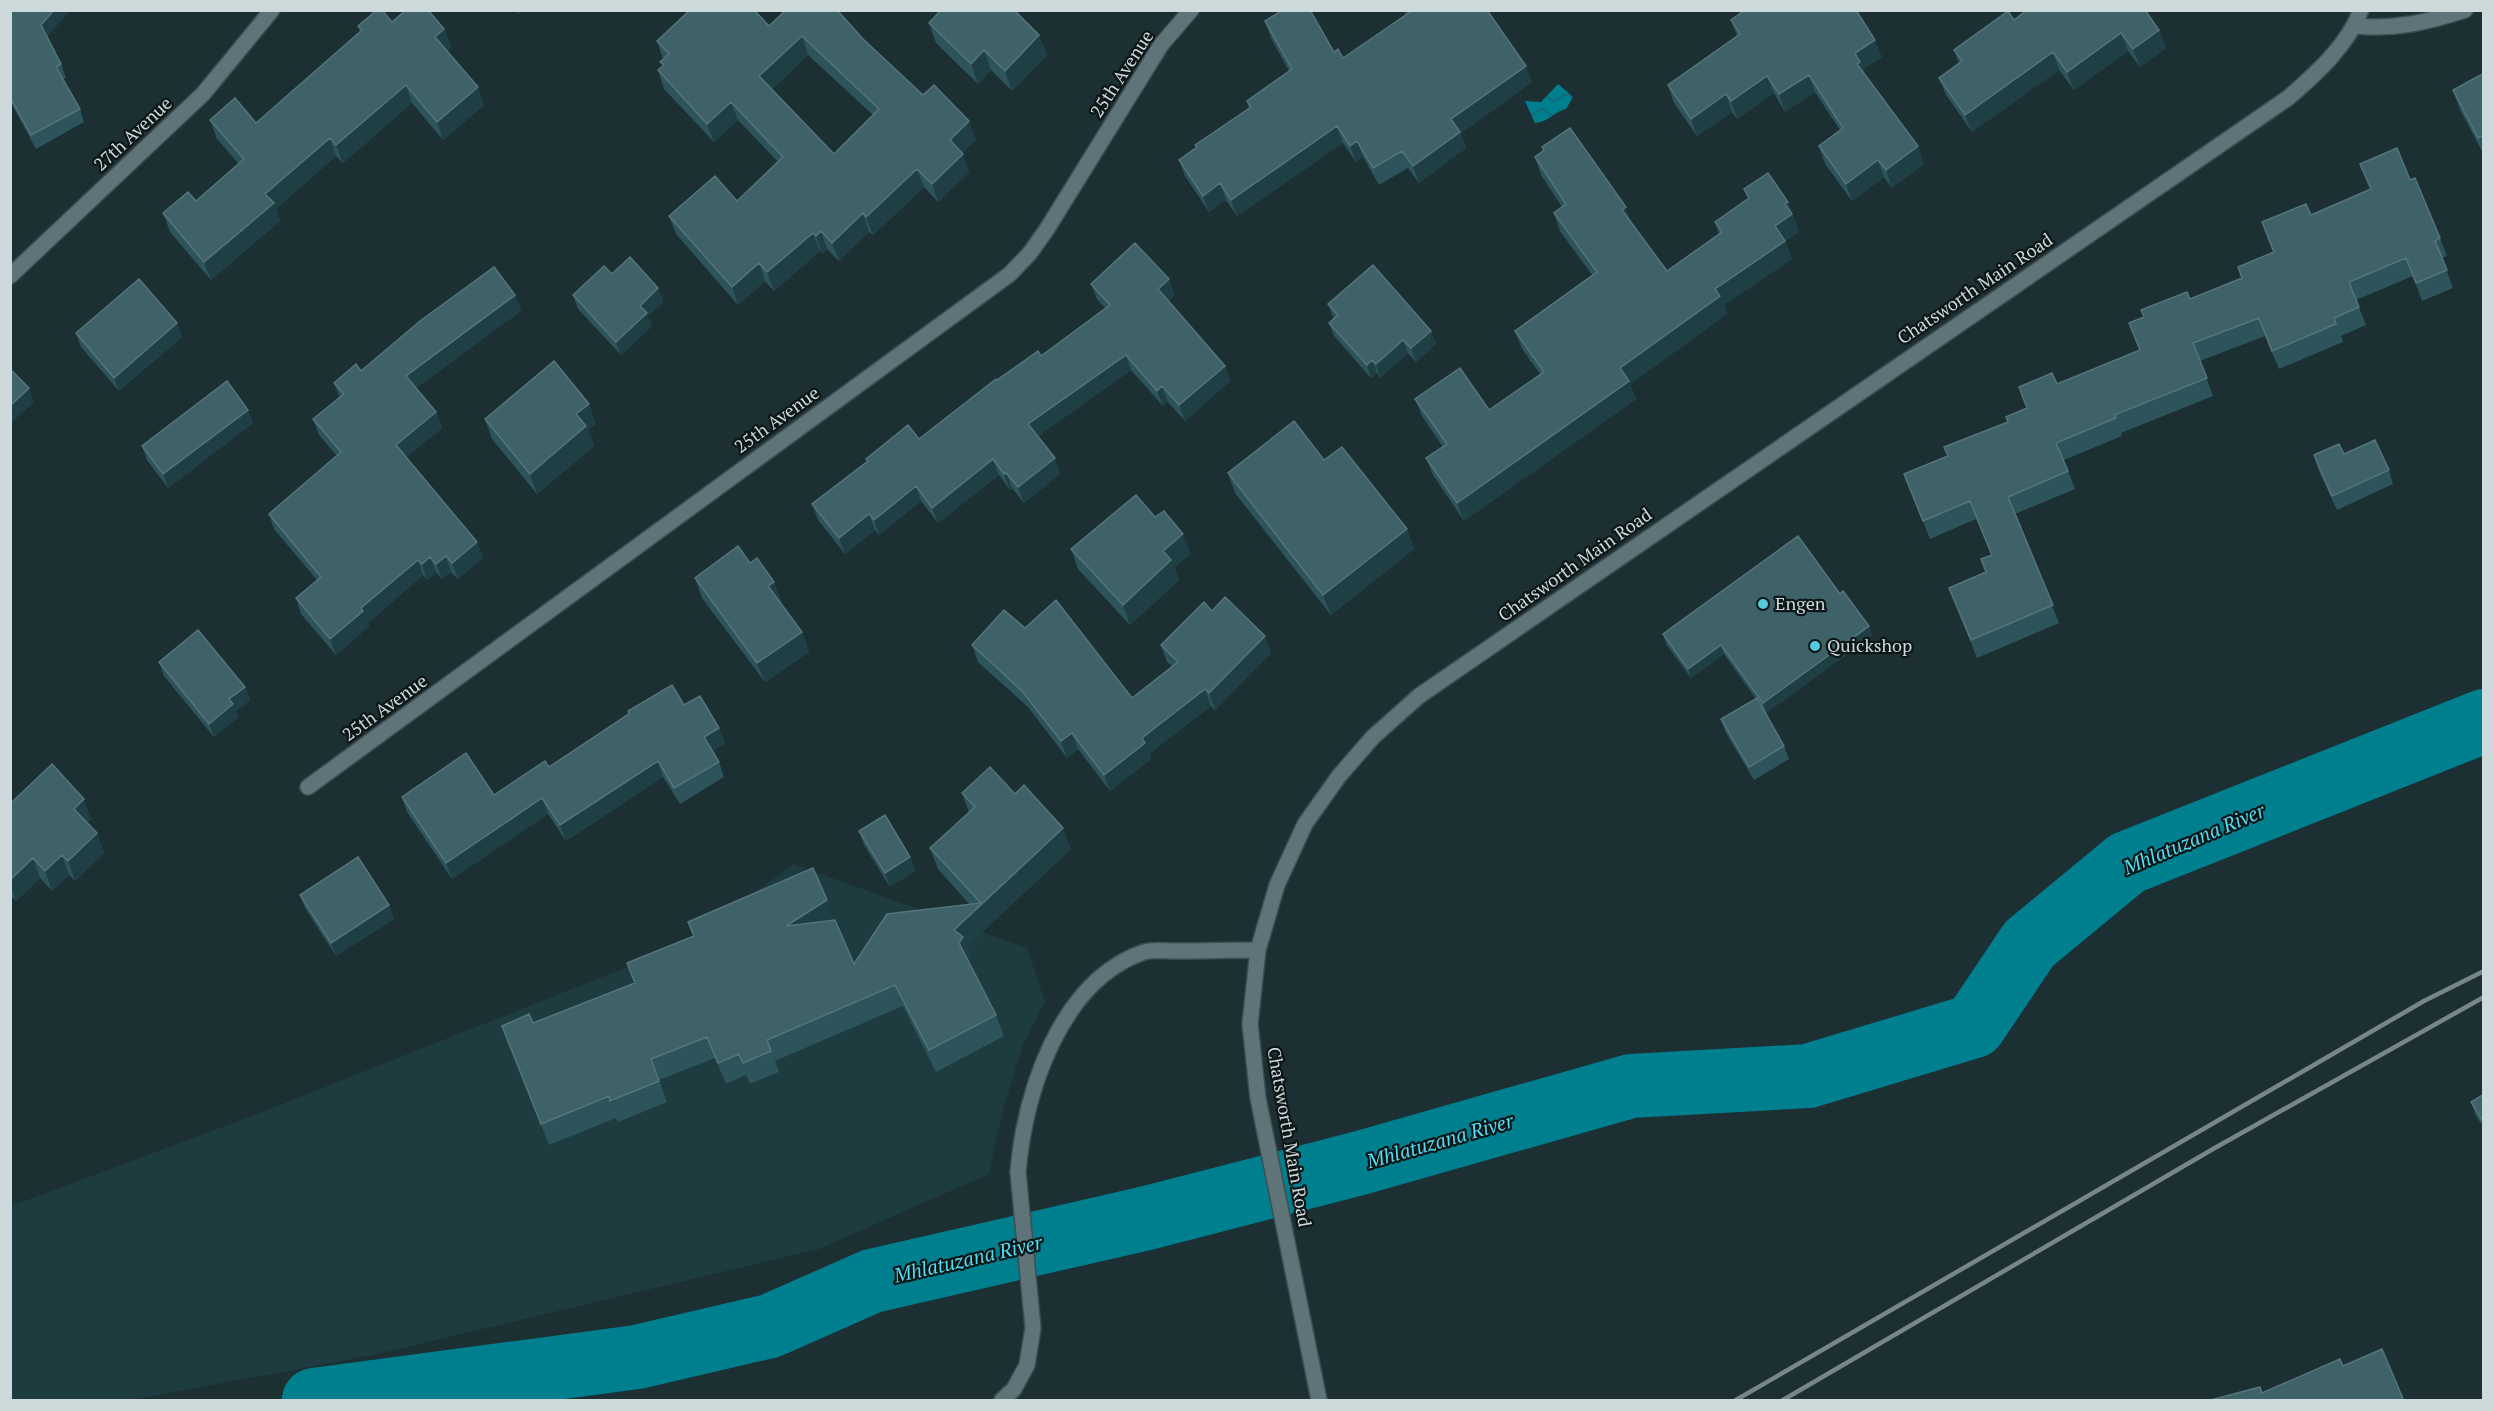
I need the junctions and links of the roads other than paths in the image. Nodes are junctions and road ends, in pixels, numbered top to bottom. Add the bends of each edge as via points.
1 (272, 10) edge
2 (1191, 10) edge
3 (2361, 10) edge
4 (2465, 10) edge
5 (2355, 26) junction
6 (10, 276) edge
7 (308, 787) dead end
8 (1258, 950) junction
9 (1002, 1401) edge
10 (1319, 1401) edge

1 - 6 street, 27th Avenue via 203,94
2 - 7 street, 25th Avenue via 1161,45 1047,229 1010,274
3 - 5 street, Chatsworth Main Road
4 - 5 street via 2414,25
5 - 8 street, Chatsworth Main Road via 2313,76 2288,98 1419,696 1373,737 1305,824 1277,885
8 - 9 street via 1145,952 1107,972 1074,1007 1050,1047 1031,1098 1018,1172 1033,1328 1027,1365 1014,1389
8 - 10 street, Chatsworth Main Road via 1250,1024 1258,1098

